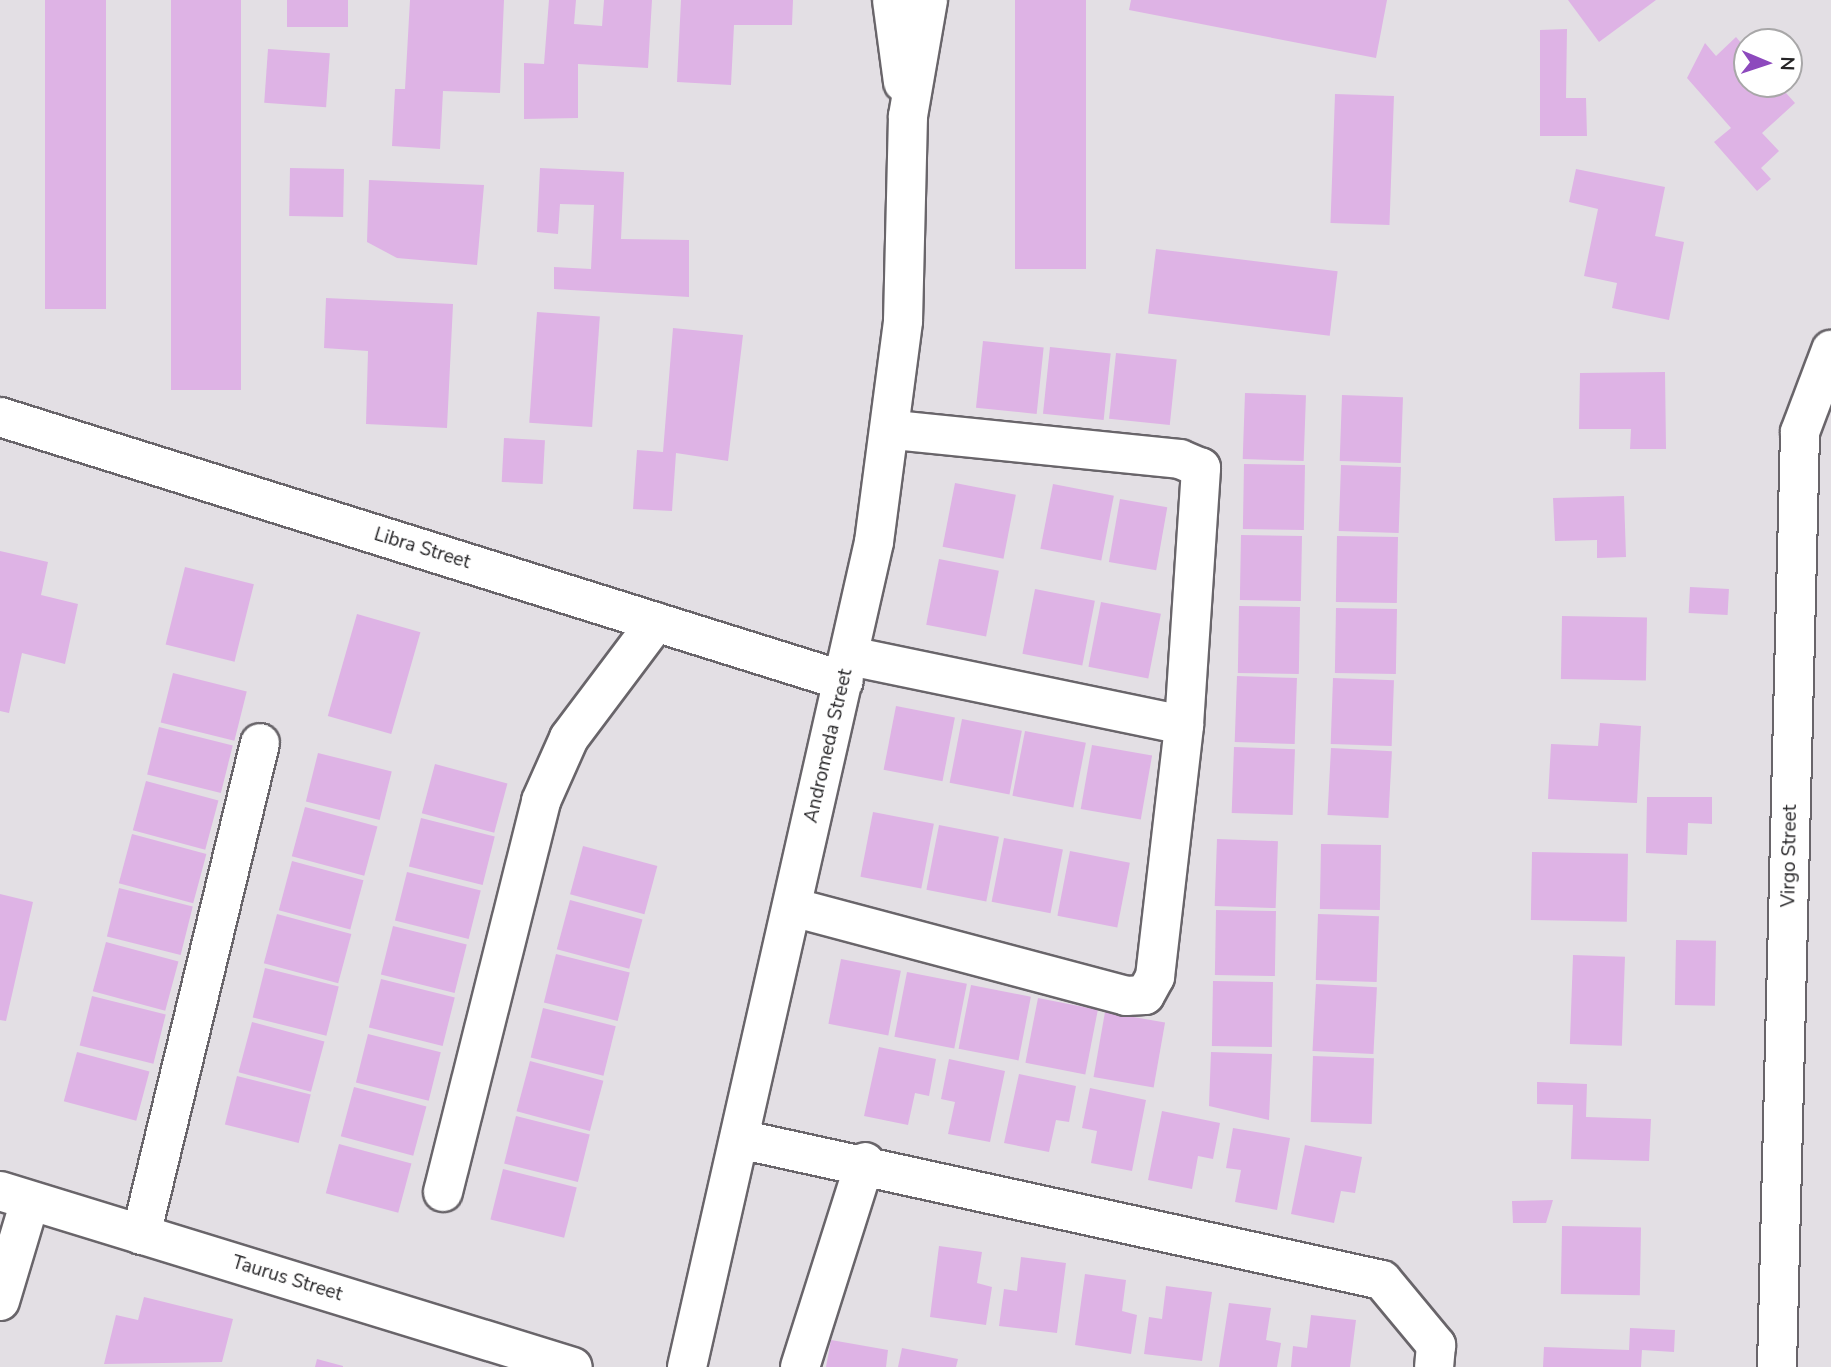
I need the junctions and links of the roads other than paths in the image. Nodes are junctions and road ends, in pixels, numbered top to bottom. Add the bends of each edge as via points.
1 (892, 0) edge
2 (928, 0) edge
3 (908, 116) junction
4 (1831, 351) edge
5 (0, 417) edge
6 (893, 430) junction
7 (656, 622) junction
8 (847, 668) junction
9 (1184, 725) junction
10 (260, 743) dead end
11 (792, 907) junction
12 (740, 1139) junction
13 (864, 1162) junction
14 (443, 1192) dead end
15 (15, 1196) edge
16 (141, 1235) junction
17 (0, 1301) edge
18 (573, 1367) edge
19 (687, 1367) edge
20 (800, 1367) edge
21 (1434, 1367) edge
22 (1777, 1367) edge

1 - 3 street, Andromeda Street
2 - 3 street, Andromeda Street
3 - 6 street, Andromeda Street via 904,321
4 - 22 street, Virgo Street via 1800,432
5 - 7 street, Libra Street
6 - 8 street, Andromeda Street
6 - 9 street via 1180,459 1200,468
7 - 8 street, Libra Street
7 - 14 street via 569,738 541,801
8 - 9 street, Libra Street
8 - 11 street, Andromeda Street
9 - 11 street via 1155,977 1145,995 1126,996
10 - 16 street
11 - 12 street, Andromeda Street
12 - 13 street
12 - 19 street, Andromeda Street
13 - 20 street
13 - 21 street via 1382,1280 1436,1345
15 - 16 street, Taurus Street
15 - 17 street
16 - 18 street, Taurus Street

